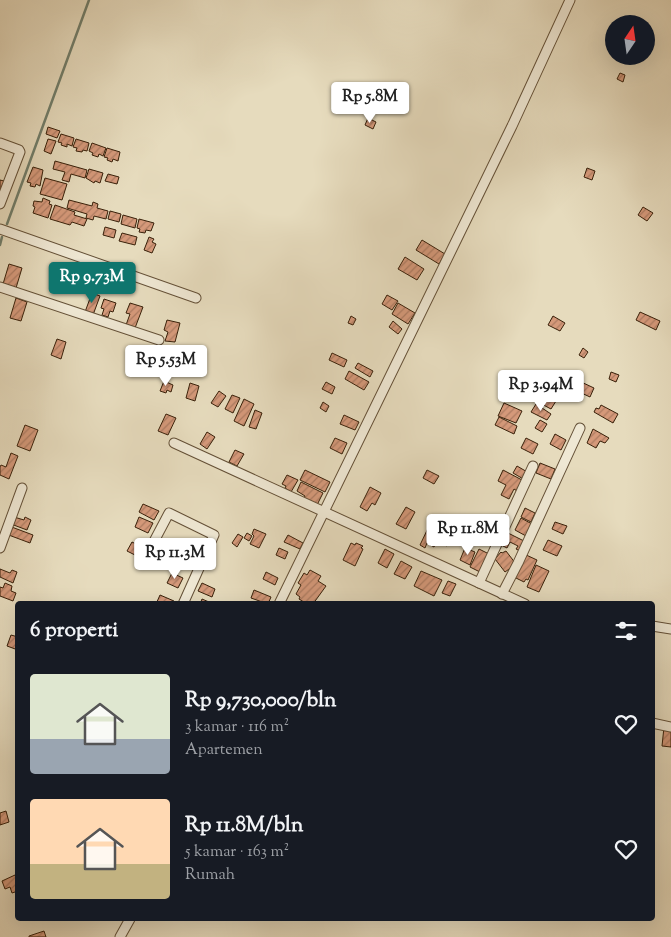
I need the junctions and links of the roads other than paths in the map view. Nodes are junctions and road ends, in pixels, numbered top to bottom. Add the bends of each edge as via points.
1 (570, 0) edge
2 (0, 143) edge
3 (0, 204) edge
4 (0, 229) edge
5 (0, 288) edge
6 (196, 298) dead end
7 (160, 340) dead end
8 (580, 428) dead end
9 (174, 443) dead end
10 (533, 466) dead end
11 (22, 488) dead end
12 (323, 511) junction
13 (151, 547) dead end
14 (0, 548) edge
15 (479, 583) junction
16 (502, 594) junction
17 (184, 601) edge
18 (280, 601) edge
19 (518, 601) edge
20 (655, 626) edge
21 (671, 629) edge
22 (655, 724) edge
23 (671, 727) edge
24 (129, 921) edge
25 (120, 937) edge

1 - 12 street via 512,126
2 - 3 street via 20,152
4 - 6 street
5 - 7 street
8 - 16 street
9 - 12 street
10 - 15 street
11 - 14 street
12 - 15 street
12 - 18 street
13 - 17 street via 169,513 214,535
15 - 16 street
16 - 19 street
20 - 21 street
22 - 23 street
24 - 25 street

